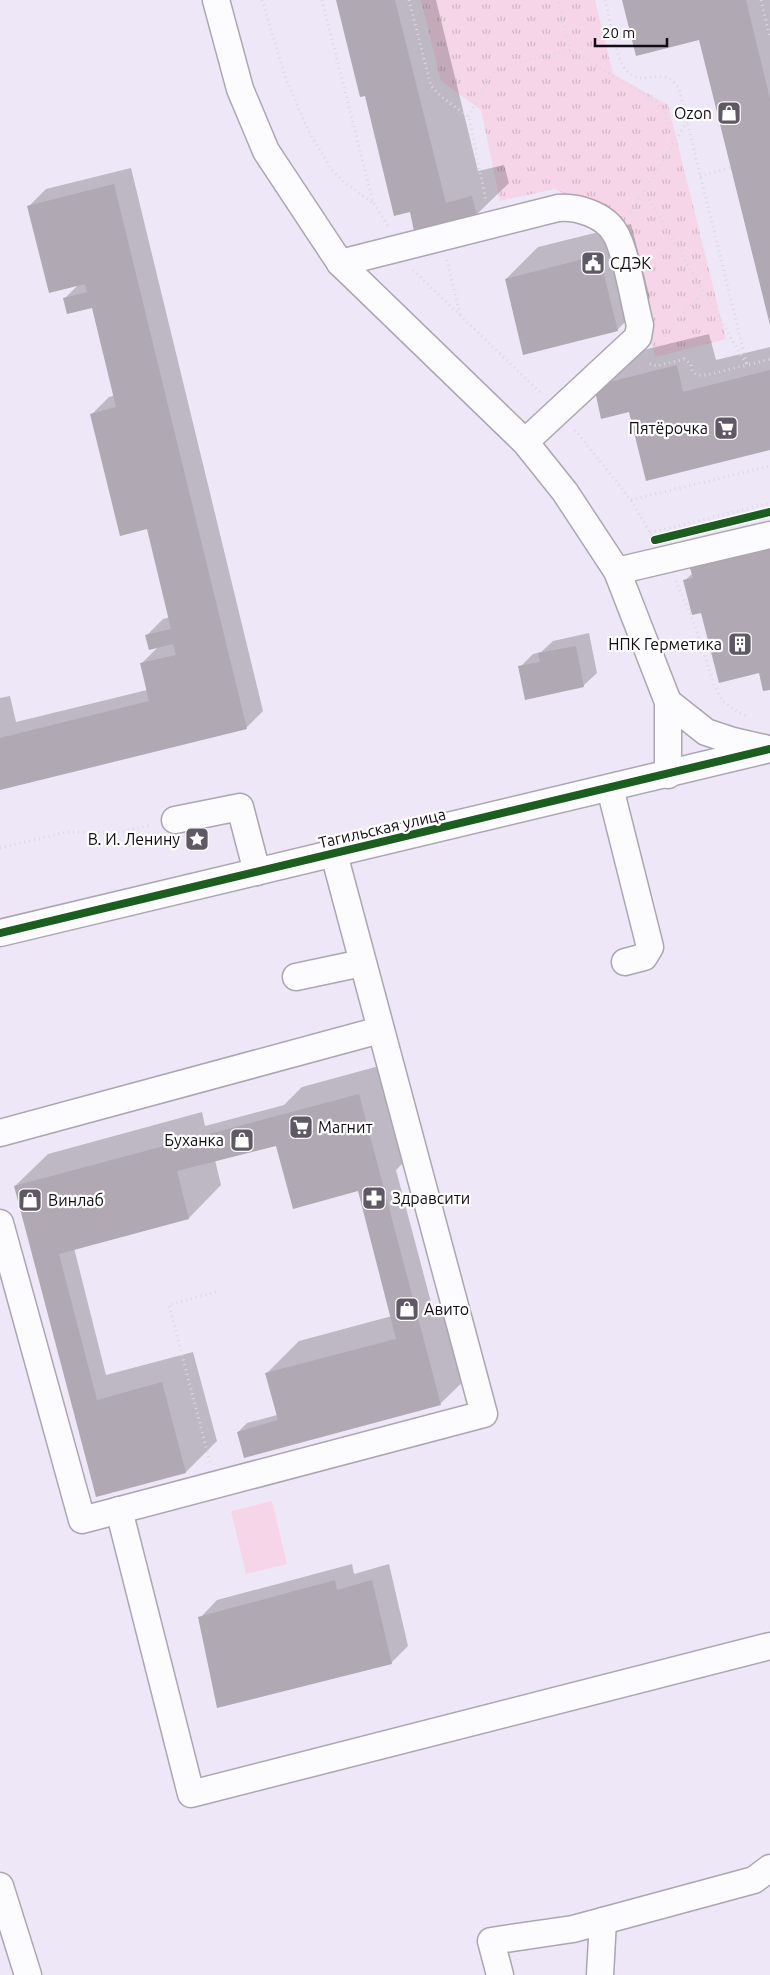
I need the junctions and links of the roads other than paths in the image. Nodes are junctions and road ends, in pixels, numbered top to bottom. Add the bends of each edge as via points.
1 (216, 0) edge
2 (340, 263) junction
3 (598, 402) dead end
4 (565, 406) junction
5 (525, 442) junction
6 (770, 535) edge
7 (617, 571) junction
8 (668, 702) junction
9 (770, 749) edge
10 (668, 774) junction
11 (610, 788) junction
12 (175, 820) road end
13 (334, 854) junction
14 (257, 872) junction
15 (0, 933) edge
16 (625, 962) dead end
17 (362, 963) junction
18 (296, 978) dead end
19 (380, 1030) junction
20 (0, 1133) edge
21 (0, 1223) edge
22 (119, 1510) junction
23 (770, 1646) edge
24 (770, 1868) edge
25 (0, 1886) edge
26 (603, 1921) junction
27 (28, 1975) edge
28 (500, 1975) edge
29 (600, 1975) edge

1 - 2 street via 240,89 266,151
2 - 4 street via 568,207 584,211 610,226 617,236 640,326 650,338
2 - 5 street
3 - 4 street
4 - 5 street
5 - 7 street via 565,492
6 - 7 street via 661,551
7 - 8 street
8 - 9 street via 706,732
8 - 10 street
9 - 10 street, Тагильская улица
10 - 11 street, Тагильская улица
11 - 13 street, Тагильская улица
11 - 16 street via 650,947 644,957
12 - 14 street via 240,806
13 - 14 street, Тагильская улица
13 - 17 street
14 - 15 street, Тагильская улица
17 - 18 street
17 - 19 street
19 - 20 street
19 - 22 street via 484,1414
21 - 22 street via 82,1520
22 - 23 street via 179,1731 191,1794
24 - 26 street via 754,1880
25 - 27 street
26 - 28 street via 573,1929 491,1941
26 - 29 street

